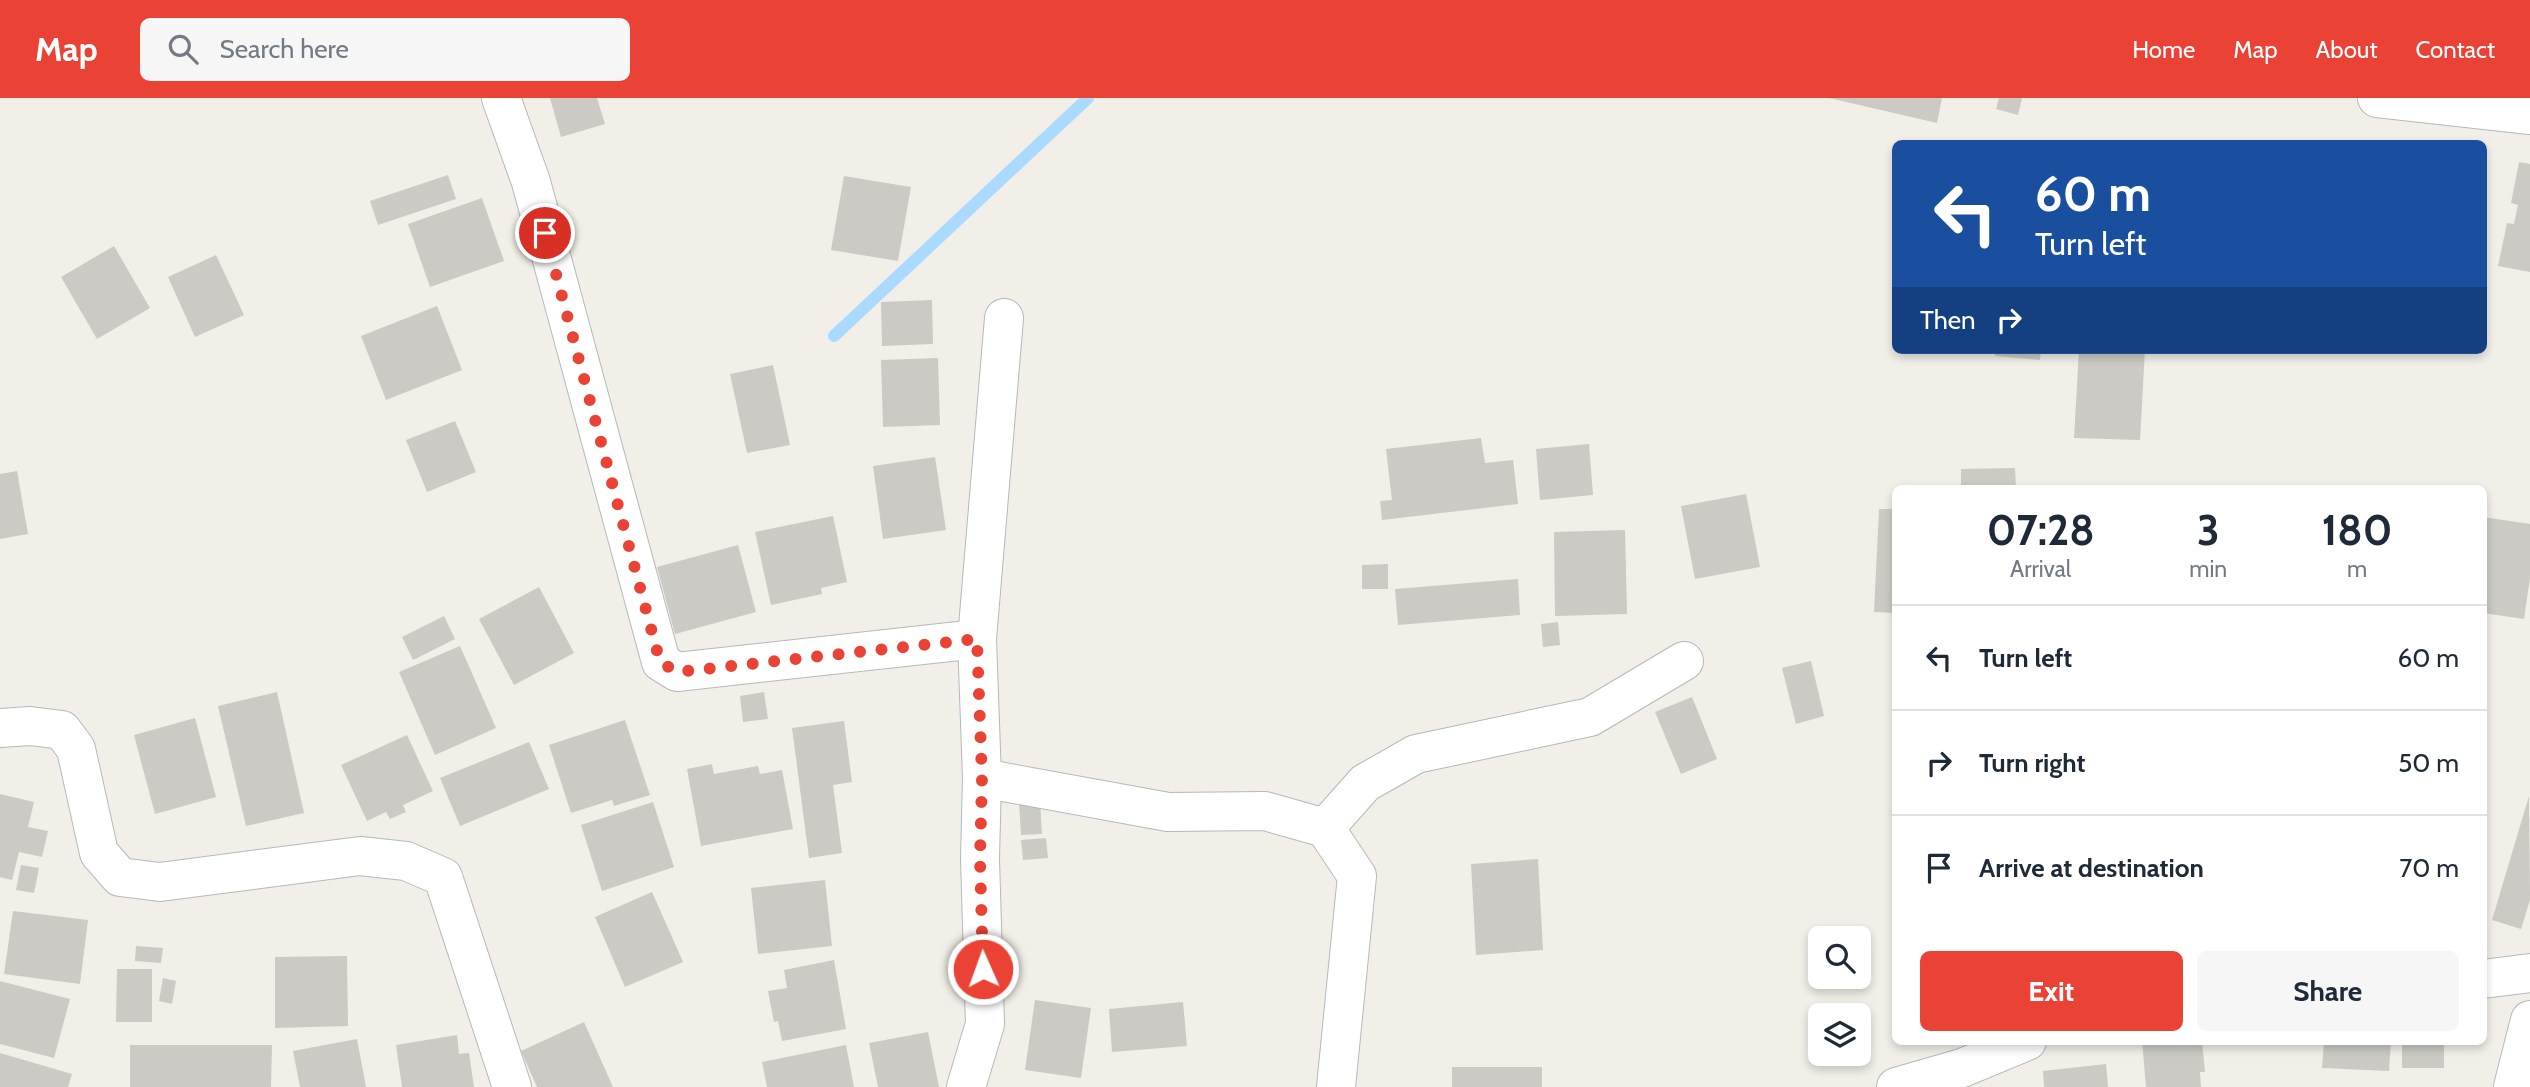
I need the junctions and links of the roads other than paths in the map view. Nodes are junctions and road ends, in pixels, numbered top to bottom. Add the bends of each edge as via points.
1 (501, 98) edge
2 (2377, 98) edge
3 (2530, 115) edge
4 (1004, 318) dead end
5 (977, 639) junction
6 (1684, 661) dead end
7 (0, 728) edge
8 (982, 778) junction
9 (1325, 828) junction
10 (2530, 973) edge
11 (2487, 978) edge
12 (2530, 1020) edge
13 (2017, 1045) edge
14 (512, 1087) edge
15 (966, 1087) edge
16 (1336, 1087) edge
17 (1896, 1087) edge
18 (2513, 1087) edge

1 - 5 street via 531,182 660,662 677,672
2 - 3 street
4 - 5 street
5 - 8 street
6 - 9 street via 1590,717 1416,754 1365,783
7 - 14 street via 62,730 76,749 99,853 120,877 160,882 360,856 406,861 443,877
8 - 9 street via 1168,812 1265,811
8 - 15 street via 985,1024
9 - 16 street via 1357,876
10 - 11 street
12 - 18 street
13 - 17 street via 1962,1068

